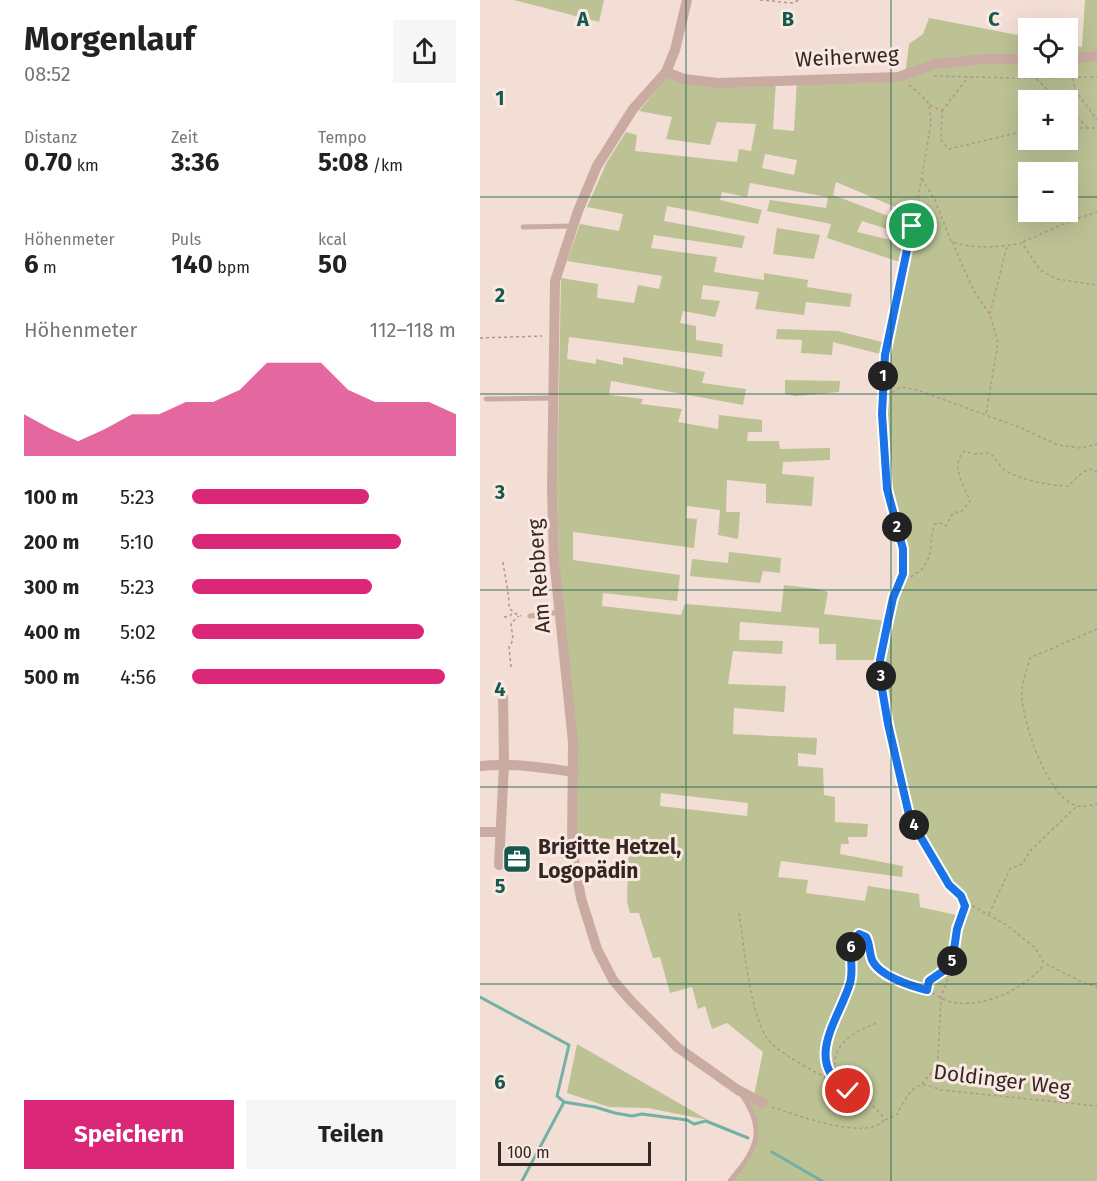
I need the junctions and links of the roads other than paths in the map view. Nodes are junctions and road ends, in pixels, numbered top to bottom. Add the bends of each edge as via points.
1 (687, 0) edge
2 (1097, 56) edge
3 (1078, 58) edge
4 (1018, 59) edge
5 (666, 72) junction
6 (573, 226) junction
7 (523, 227) dead end
8 (554, 398) junction
9 (486, 399) dead end
10 (561, 612) junction
11 (530, 616) road end
12 (503, 690) dead end
13 (504, 764) junction
14 (480, 766) edge
15 (573, 772) junction
16 (480, 832) edge
17 (500, 832) junction
18 (499, 865) dead end
19 (738, 1090) junction
20 (763, 1103) road end
21 (730, 1181) edge

1 - 5 street, Am Rebberg
2 - 3 street
4 - 5 street, Weiherweg via 935,64 898,77 718,83 684,79
5 - 6 street, Am Rebberg via 633,110 597,165
6 - 7 lane
6 - 8 street, Am Rebberg via 555,281
8 - 9 lane
8 - 10 street, Am Rebberg via 554,558
10 - 11 lane
10 - 15 street, Am Rebberg
12 - 13 street
13 - 14 street
13 - 15 street
13 - 17 street
15 - 19 street, Am Rebberg via 574,866 597,950 613,980 677,1047
16 - 17 street
17 - 18 street
19 - 20 street, Am Rebberg
19 - 21 lane via 750,1107 755,1143 748,1160

